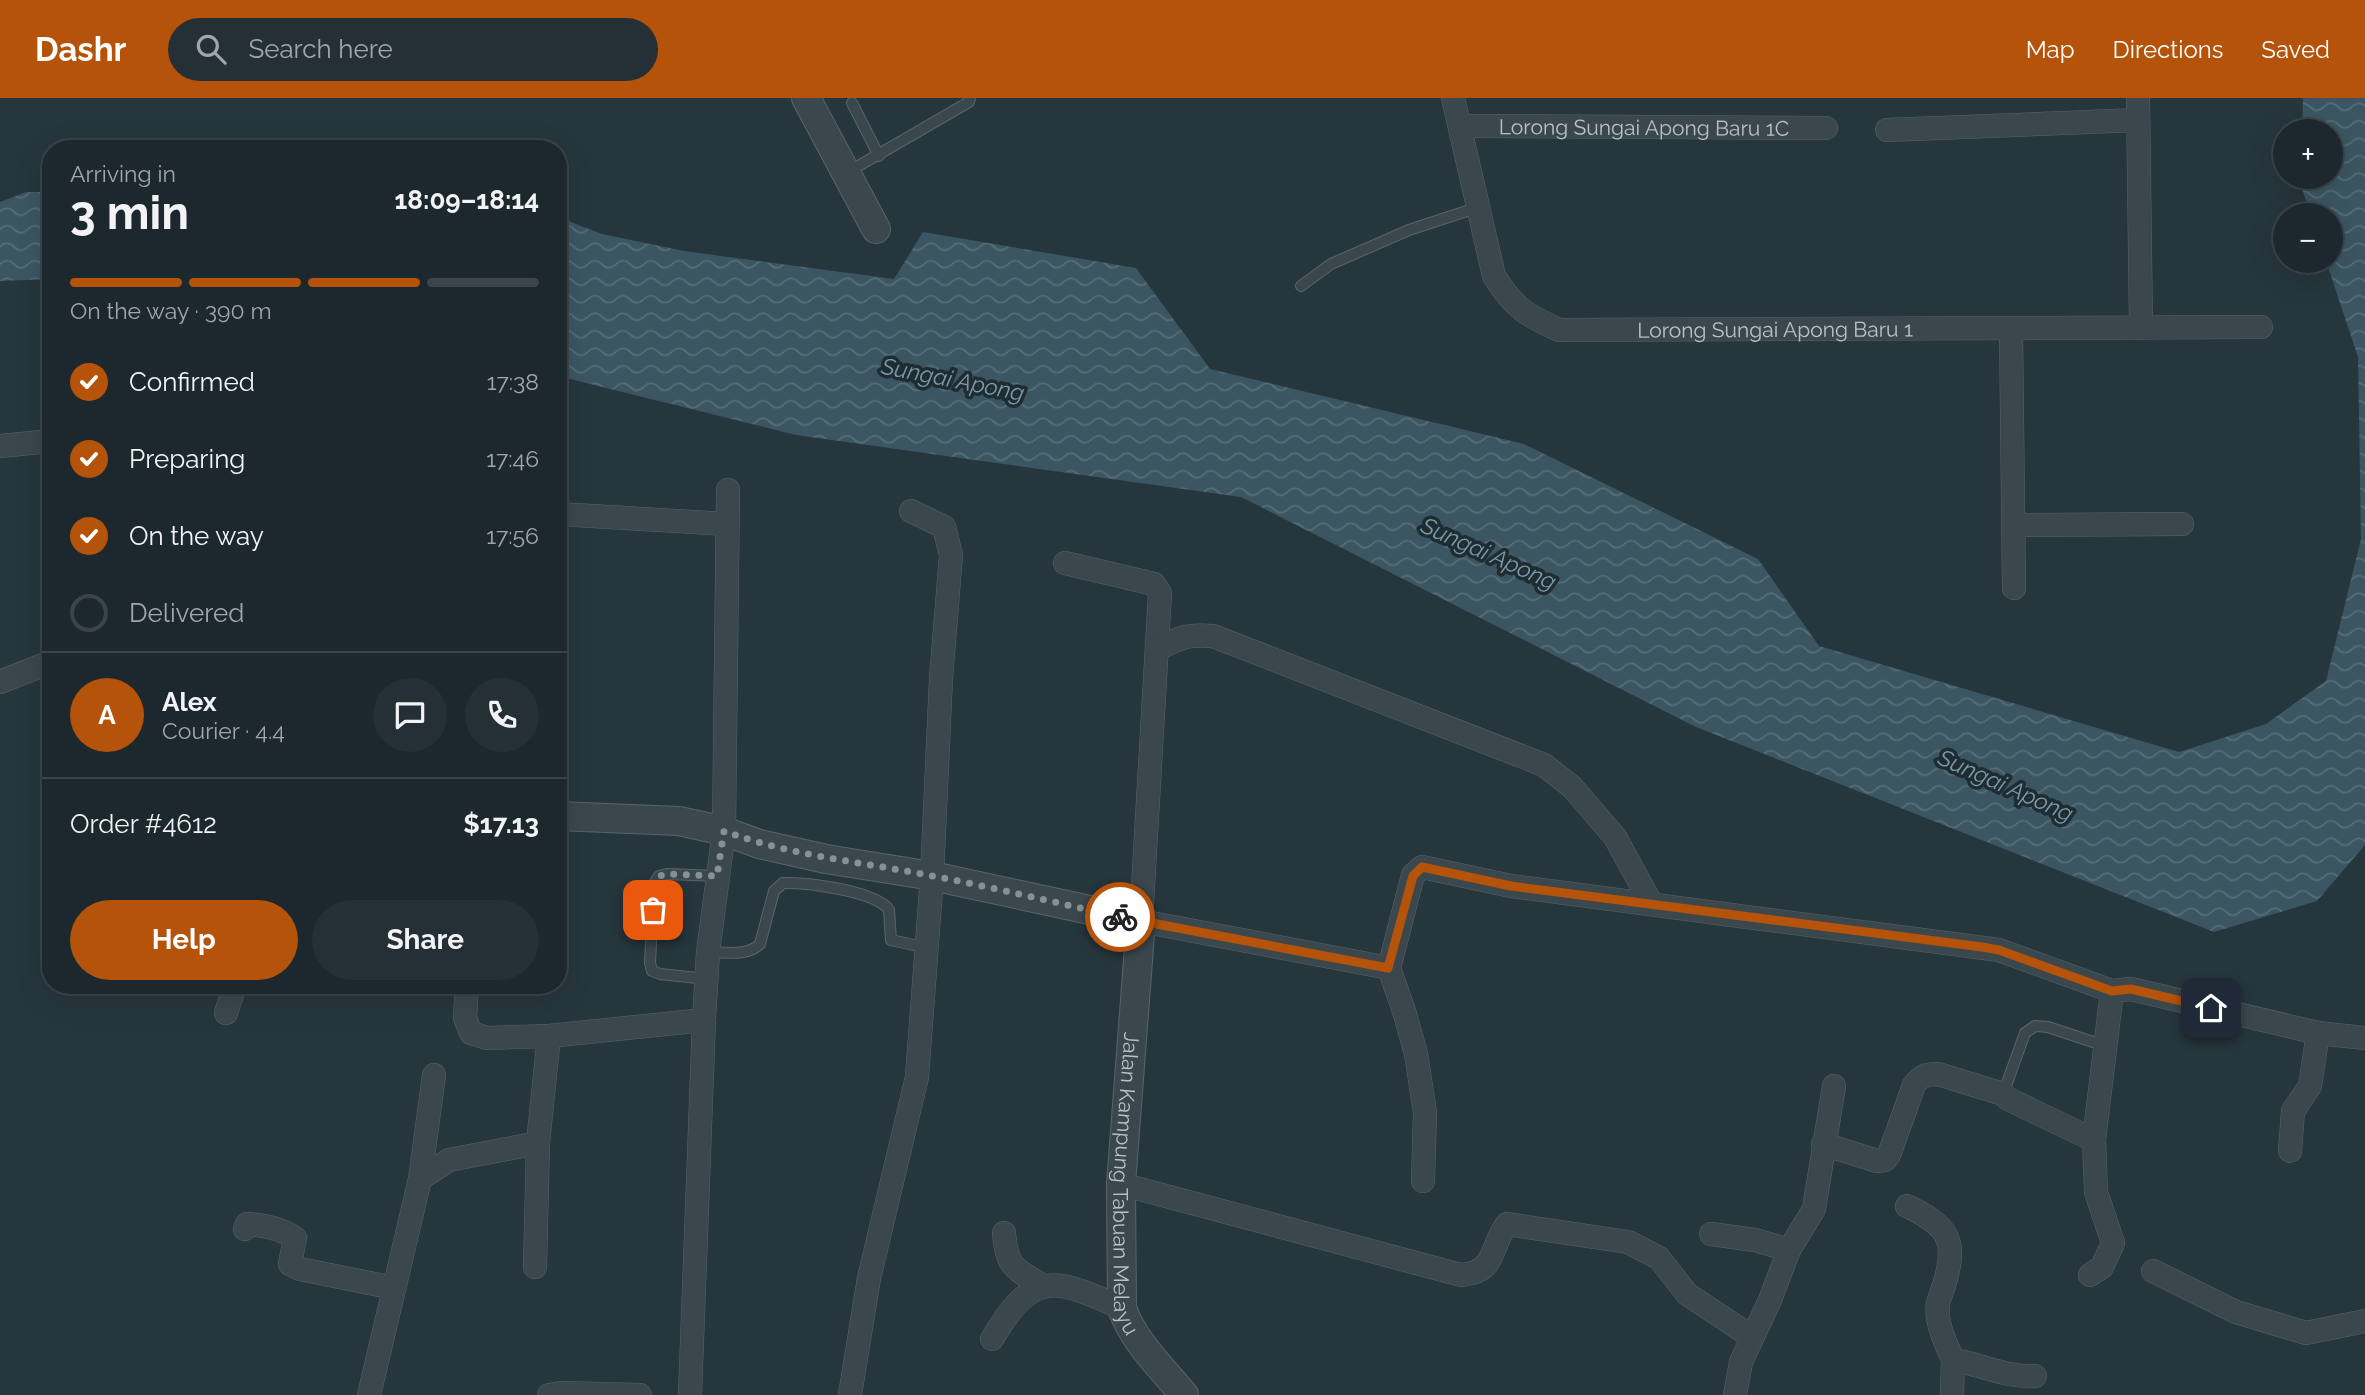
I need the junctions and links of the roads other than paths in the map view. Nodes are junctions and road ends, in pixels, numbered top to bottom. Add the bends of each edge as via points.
1 (806, 98) edge
2 (970, 98) edge
3 (1453, 98) edge
4 (852, 103) dead end
5 (2138, 109) edge
6 (1460, 126) junction
7 (1826, 128) dead end
8 (1887, 130) dead end
9 (879, 156) junction
10 (846, 173) junction
11 (1479, 207) junction
12 (876, 229) dead end
13 (1301, 286) dead end
14 (2261, 327) dead end
15 (2141, 328) junction
16 (2011, 329) junction
17 (42, 442) edge
18 (0, 446) edge
19 (728, 490) dead end
20 (911, 511) dead end
21 (567, 515) edge
22 (727, 524) junction
23 (2182, 524) dead end
24 (2014, 525) junction
25 (1065, 563) dead end
26 (2014, 588) dead end
27 (1158, 649) junction
28 (42, 665) edge
29 (0, 682) edge
30 (567, 816) edge
31 (724, 831) junction
32 (825, 872) junction
33 (717, 876) junction
34 (932, 876) junction
35 (1651, 903) junction
36 (1141, 921) junction
37 (926, 947) junction
38 (708, 952) junction
39 (1388, 968) junction
40 (707, 979) junction
41 (2112, 991) junction
42 (232, 994) edge
43 (466, 994) edge
44 (226, 1013) dead end
45 (704, 1020) junction
46 (2318, 1033) junction
47 (549, 1036) junction
48 (2365, 1038) edge
49 (2105, 1046) junction
50 (434, 1075) dead end
51 (1834, 1086) dead end
52 (2003, 1094) junction
53 (2094, 1140) junction
54 (538, 1143) junction
55 (1823, 1144) junction
56 (2290, 1151) dead end
57 (420, 1179) junction
58 (1423, 1181) dead end
59 (1121, 1184) junction
60 (1907, 1206) dead end
61 (245, 1229) dead end
62 (1004, 1233) dead end
63 (1711, 1234) dead end
64 (1789, 1250) junction
65 (535, 1267) dead end
66 (2153, 1272) dead end
67 (2090, 1275) dead end
68 (1043, 1286) junction
69 (394, 1288) junction
70 (1122, 1308) junction
71 (2365, 1321) edge
72 (1752, 1337) junction
73 (992, 1339) dead end
74 (1953, 1360) junction
75 (2035, 1376) dead end
76 (369, 1395) edge
77 (550, 1395) edge
78 (640, 1395) edge
79 (690, 1395) edge
80 (850, 1395) edge
81 (1184, 1395) edge
82 (1735, 1395) edge
83 (1952, 1395) edge

1 - 10 street
2 - 9 lane
3 - 6 street, Lorong Sungai Apong Baru 1
4 - 9 lane
5 - 8 street
5 - 15 street
6 - 7 street, Lorong Sungai Apong Baru 1C
6 - 11 street, Lorong Sungai Apong Baru 1
9 - 10 lane
10 - 12 street
11 - 13 lane via 1409,230 1331,264
11 - 16 street, Lorong Sungai Apong Baru 1 via 1494,276 1508,298 1528,316 1559,330
14 - 15 street, Lorong Sungai Apong Baru 1
15 - 16 street, Lorong Sungai Apong Baru 1
16 - 24 street
17 - 18 street
19 - 22 street
20 - 34 street via 944,527 951,555
21 - 22 street
22 - 31 street
23 - 24 street
24 - 26 street
25 - 27 street, Jalan Kampung Tabuan Melayu via 1154,584 1160,593
27 - 35 street via 1191,634 1213,636 1544,765 1572,787 1615,837
27 - 36 street, Jalan Kampung Tabuan Melayu
28 - 29 street
30 - 31 street via 679,821
31 - 32 street
31 - 33 street
32 - 34 street
32 - 37 lane via 890,910 891,940
32 - 38 lane via 783,883 774,891 760,944 754,950
33 - 38 street
33 - 40 lane via 667,874 654,884 652,971
34 - 36 street
34 - 37 street
35 - 39 street via 1511,886 1422,867 1413,876
35 - 41 street via 1999,950
36 - 39 street
36 - 59 street, Jalan Kampung Tabuan Melayu
37 - 80 street via 917,1077 869,1278
38 - 40 street
39 - 58 street via 1418,1065 1425,1112
40 - 45 street
41 - 46 street via 2131,989
41 - 49 street
42 - 44 street
43 - 47 street via 465,1018 471,1033 487,1038
45 - 47 street
45 - 79 street
46 - 48 street
46 - 56 street via 2309,1086 2294,1111
47 - 54 street
49 - 52 lane via 2035,1026 2025,1034
49 - 53 street
50 - 57 street
51 - 55 street
52 - 53 street
52 - 55 street via 1928,1074 1914,1085 1885,1160
53 - 67 street via 2096,1192 2113,1243 2102,1266
54 - 57 street via 449,1160
54 - 65 street
55 - 64 street via 1814,1209
57 - 69 street
59 - 70 street, Jalan Kampung Tabuan Melayu
59 - 72 street via 1461,1275 1475,1274 1487,1266 1507,1224 1628,1242 1659,1258 1687,1294
60 - 74 street via 1936,1223 1950,1240 1950,1262 1938,1305 1941,1333
61 - 69 street via 247,1224 258,1225 295,1238 290,1264 300,1269
62 - 68 street via 1006,1256
63 - 64 street
64 - 72 street
66 - 71 street via 2236,1312 2306,1333
68 - 70 street via 1081,1290
68 - 73 street via 1023,1296
69 - 76 street
70 - 81 street, Jalan Kampung Tabuan Melayu via 1126,1321
72 - 82 street via 1741,1362
74 - 75 street
74 - 83 street
77 - 78 street

